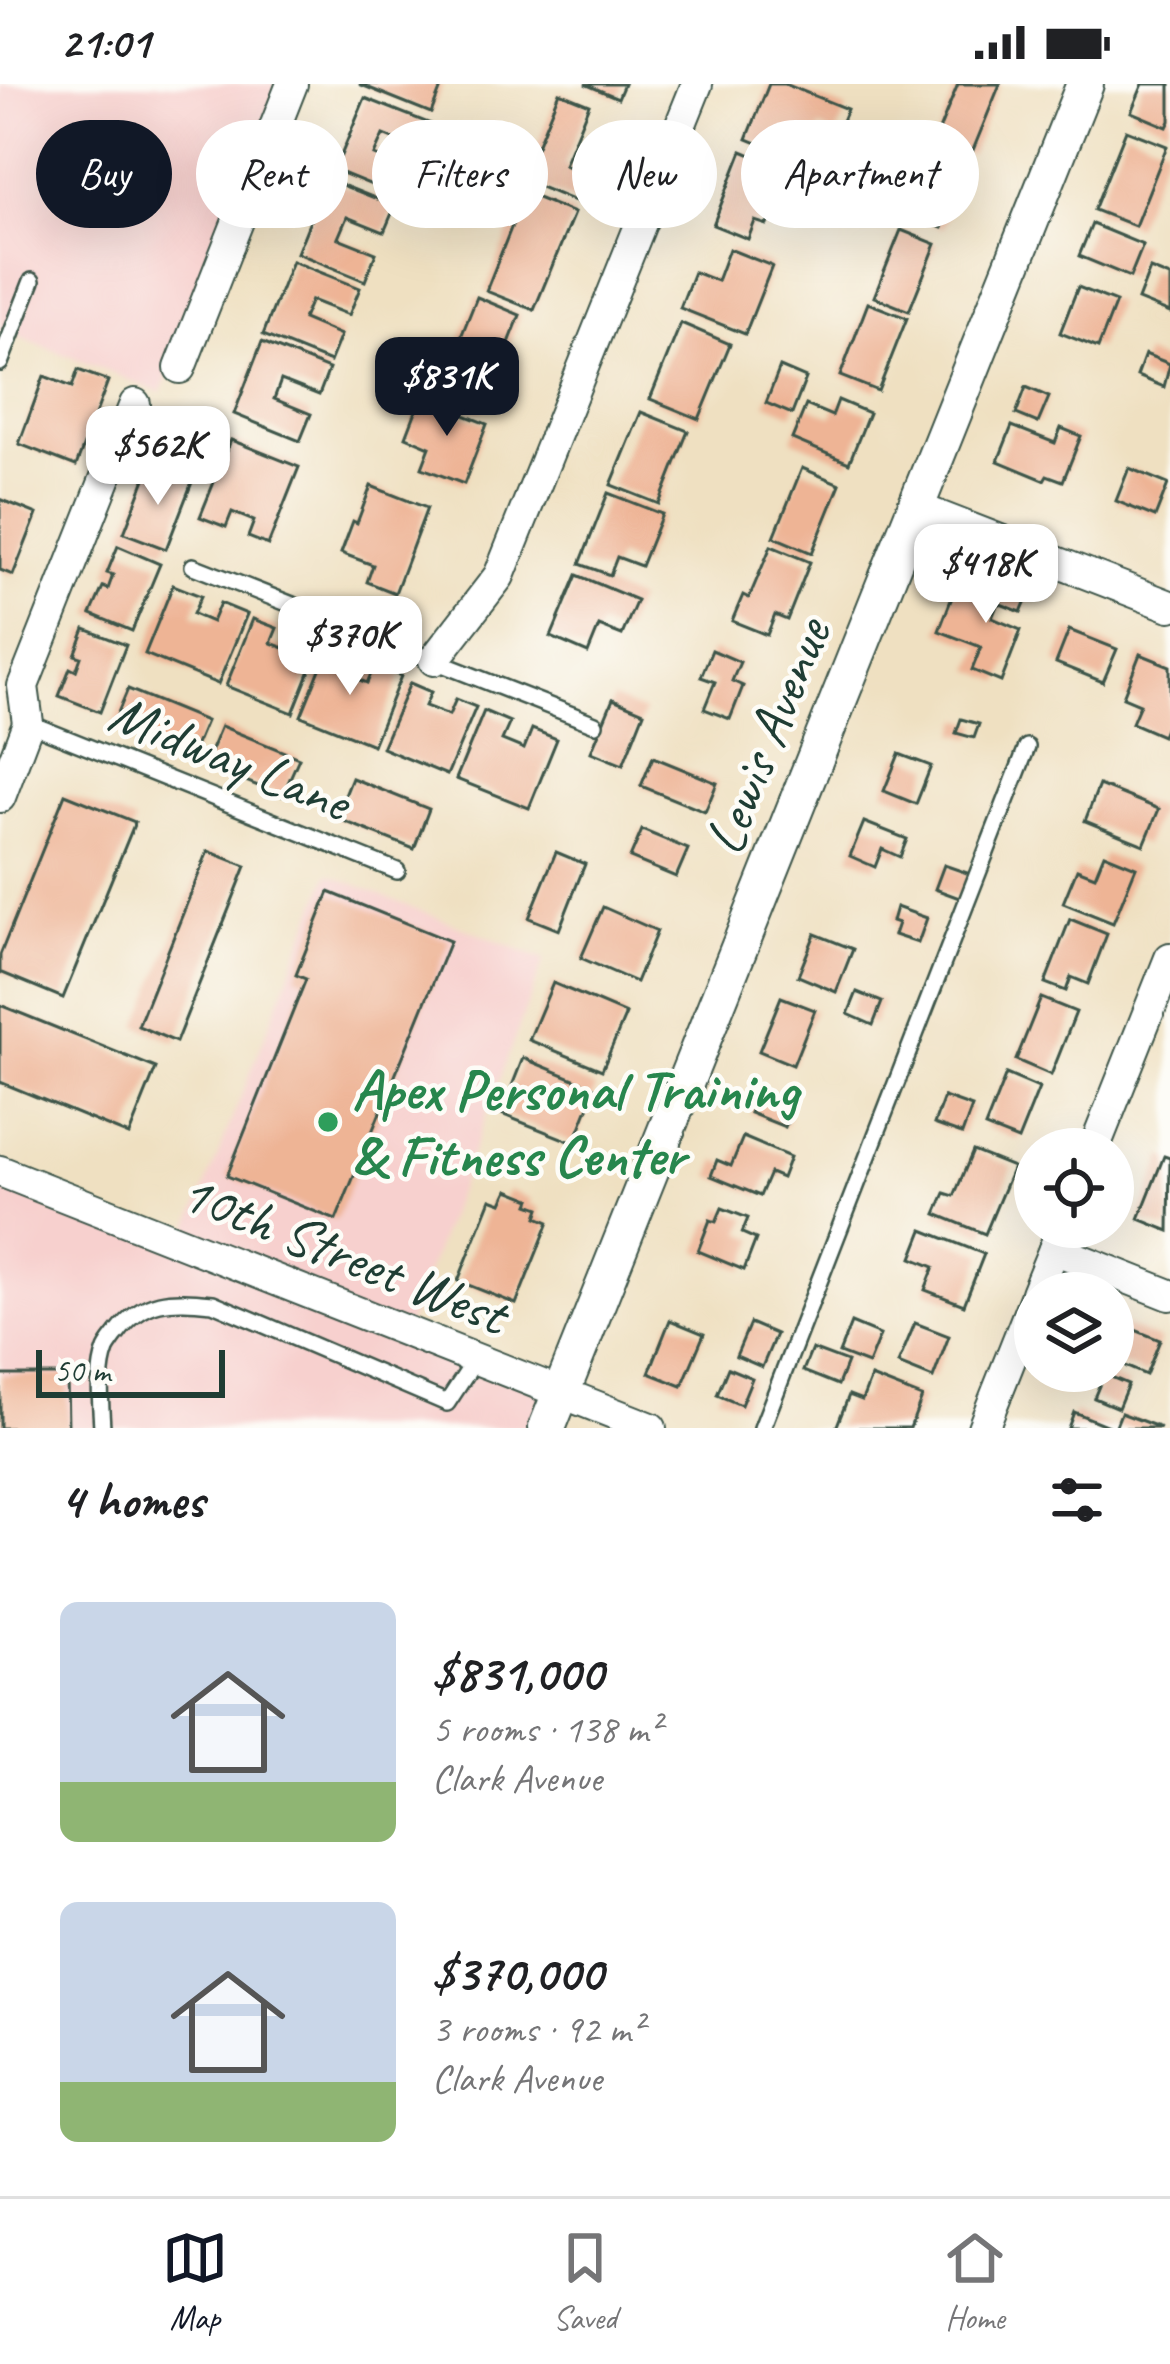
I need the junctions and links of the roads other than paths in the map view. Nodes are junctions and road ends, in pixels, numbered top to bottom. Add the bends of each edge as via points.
1 (292, 84) edge
2 (698, 84) edge
3 (1085, 84) edge
4 (32, 281) dead end
5 (0, 363) edge
6 (180, 368) dead end
7 (135, 404) dead end
8 (915, 508) junction
9 (193, 566) dead end
10 (1170, 606) edge
11 (434, 661) junction
12 (28, 723) junction
13 (596, 724) dead end
14 (1027, 748) dead end
15 (0, 797) edge
16 (397, 872) dead end
17 (1170, 958) edge
18 (1159, 1014) edge
19 (1104, 1128) edge
20 (0, 1172) edge
21 (1078, 1248) edge
22 (1170, 1295) edge
23 (1014, 1350) edge
24 (476, 1359) junction
25 (561, 1393) junction
26 (102, 1428) edge
27 (547, 1428) edge
28 (651, 1428) edge
29 (762, 1428) edge
30 (983, 1428) edge

1 - 6 street
2 - 11 street via 499,576
3 - 8 street, Lewis Avenue
4 - 5 lane
7 - 12 street via 23,686
8 - 10 street
8 - 25 street, Lewis Avenue
9 - 11 lane
11 - 13 lane
12 - 15 street
12 - 16 lane, Midway Lane
14 - 29 lane
17 - 18 street
18 - 19 street
20 - 24 street, 10th Street West
21 - 22 street
23 - 30 street
24 - 25 street, 10th Street West
24 - 26 lane via 447,1403 213,1303 145,1306 106,1349
25 - 27 street, Lewis Avenue
25 - 28 street, 10th Street West

